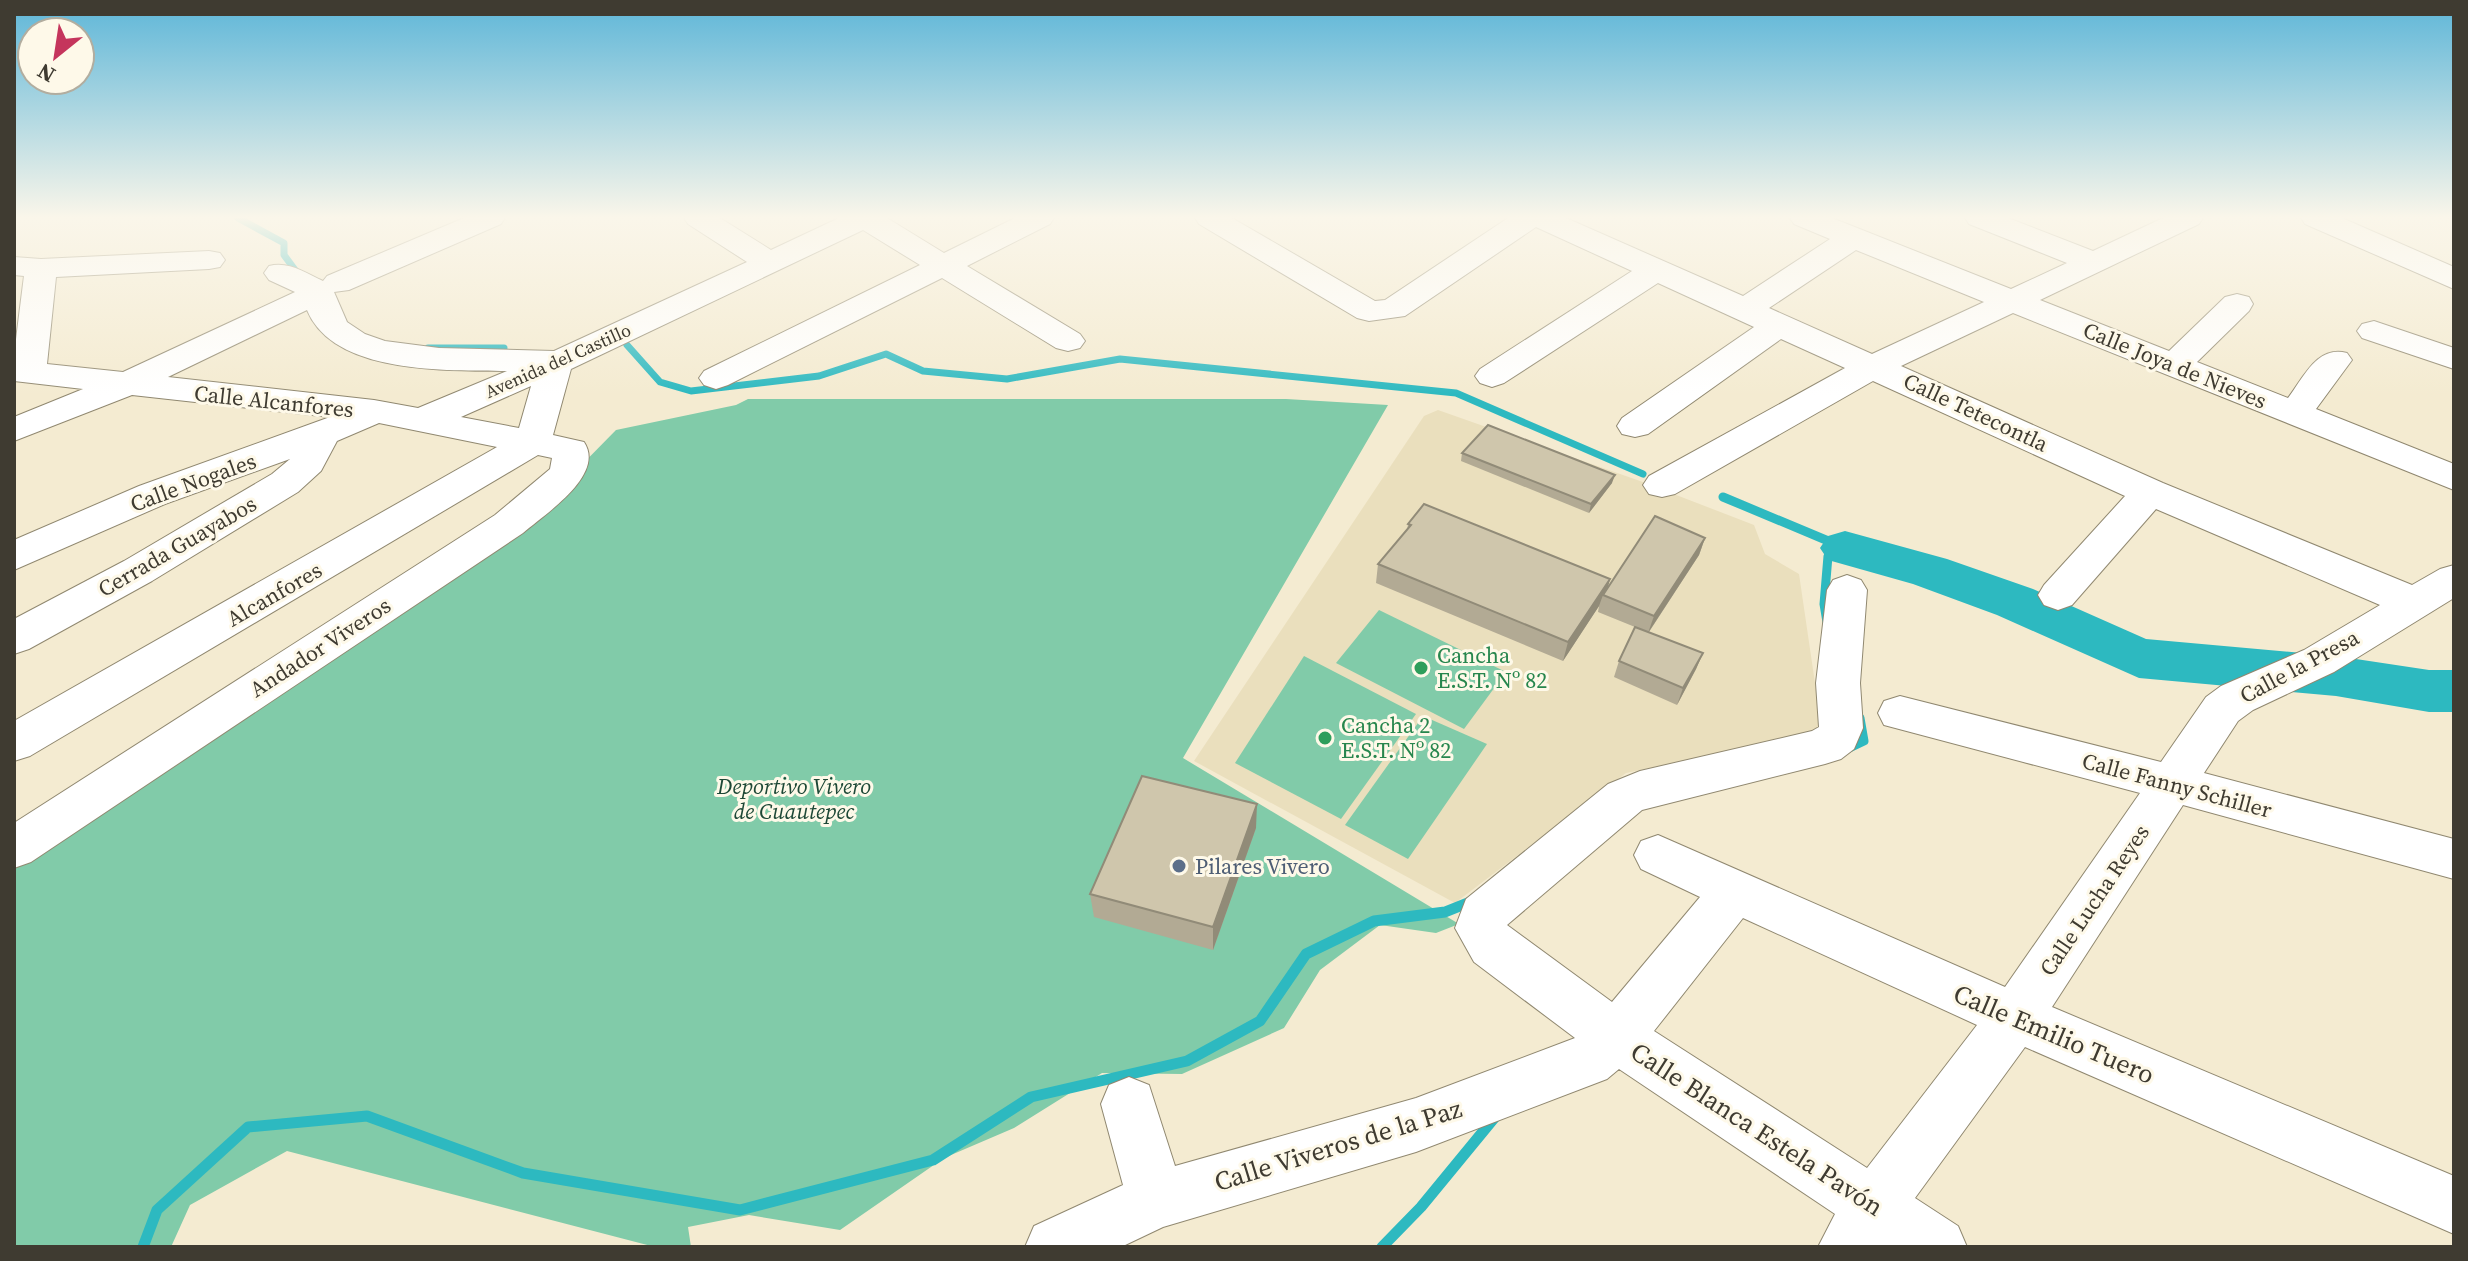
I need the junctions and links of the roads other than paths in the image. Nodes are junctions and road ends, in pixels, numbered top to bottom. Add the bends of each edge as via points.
1 (27, 277) edge
2 (288, 277) edge
3 (352, 277) edge
4 (738, 277) edge
5 (922, 277) edge
6 (959, 277) edge
7 (1313, 277) edge
8 (1441, 277) edge
9 (1645, 277) edge
10 (1674, 277) edge
11 (1794, 277) edge
12 (1953, 277) edge
13 (2064, 277) edge
14 (338, 283) dead end
15 (2013, 300) junction
16 (299, 301) dead end
17 (2237, 304) dead end
18 (1746, 309) junction
19 (1780, 324) junction
20 (2374, 331) dead end
21 (1068, 341) dead end
22 (2454, 359) edge
23 (2335, 360) dead end
24 (556, 361) junction
25 (2175, 365) junction
26 (1874, 366) junction
27 (22, 372) edge
28 (1492, 376) dead end
29 (716, 378) dead end
30 (125, 385) junction
31 (374, 411) junction
32 (2294, 414) junction
33 (425, 419) junction
34 (1635, 426) dead end
35 (14, 430) edge
36 (320, 435) junction
37 (533, 442) junction
38 (2454, 478) edge
39 (1662, 485) dead end
40 (2150, 492) junction
41 (14, 556) edge
42 (2454, 579) edge
43 (1847, 590) dead end
44 (2058, 595) dead end
45 (2413, 602) junction
46 (14, 638) edge
47 (1900, 713) dead end
48 (14, 743) edge
49 (2173, 783) junction
50 (14, 848) edge
51 (1658, 855) dead end
52 (2454, 859) edge
53 (1735, 891) junction
54 (2015, 1017) junction
55 (1617, 1037) junction
56 (1129, 1104) dead end
57 (1156, 1200) junction
58 (2454, 1205) edge
59 (1861, 1227) edge
60 (1055, 1247) edge
61 (1937, 1247) edge

1 - 27 street
2 - 24 street via 317,290 335,329 382,352
3 - 14 street
4 - 24 street, Avenida del Castillo
5 - 29 street
6 - 21 street
7 - 8 street via 1369,311 1380,312
9 - 28 street
10 - 18 street, Calle Tetecontla
11 - 18 street
12 - 15 street, Calle Joya de Nieves
13 - 15 street
15 - 25 street, Calle Joya de Nieves
15 - 26 street
16 - 30 street
17 - 25 street
18 - 19 street, Calle Tetecontla
19 - 26 street, Calle Tetecontla
19 - 34 street
20 - 22 street
23 - 32 street
24 - 33 street, Avenida del Castillo
24 - 37 street
25 - 32 street, Calle Joya de Nieves
26 - 39 street
26 - 40 street, Calle Tetecontla
27 - 30 street, Calle Alcanfores
30 - 31 street, Calle Alcanfores
30 - 35 street
31 - 33 street, Calle Alcanfores
31 - 36 street, Calle Nogales
32 - 38 street, Calle Joya de Nieves
33 - 37 street, Calle Alcanfores
36 - 41 street, Calle Nogales via 152,495
36 - 46 street, Cerrada Guayabos via 306,466 285,483
37 - 48 street, Alcanfores
37 - 50 street, Andador Viveros via 571,450 569,468 546,495 457,559
40 - 44 street
40 - 45 street, Calle Tetecontla
42 - 45 street, Calle la Presa
43 - 55 street, Calle Blanca Estela Pavón via 1838,737 1825,746 1625,797 1484,914 1480,928 1492,946
45 - 49 street, Calle la Presa via 2319,661 2222,709
47 - 49 street, Calle Fanny Schiller
49 - 52 street, Calle Fanny Schiller
49 - 54 street, Calle Lucha Reyes
51 - 53 street, Calle Emilio Tuero
53 - 54 street, Calle Emilio Tuero
53 - 55 street, Calle Viveros de la Paz
54 - 58 street, Calle Emilio Tuero
54 - 59 street, Calle Lucha Reyes
55 - 57 street, Calle Viveros de la Paz via 1588,1061 1416,1125
55 - 59 street, Calle Blanca Estela Pavón
56 - 57 street
57 - 60 street, Calle Viveros de la Paz
59 - 61 street, Calle Blanca Estela Pavón

